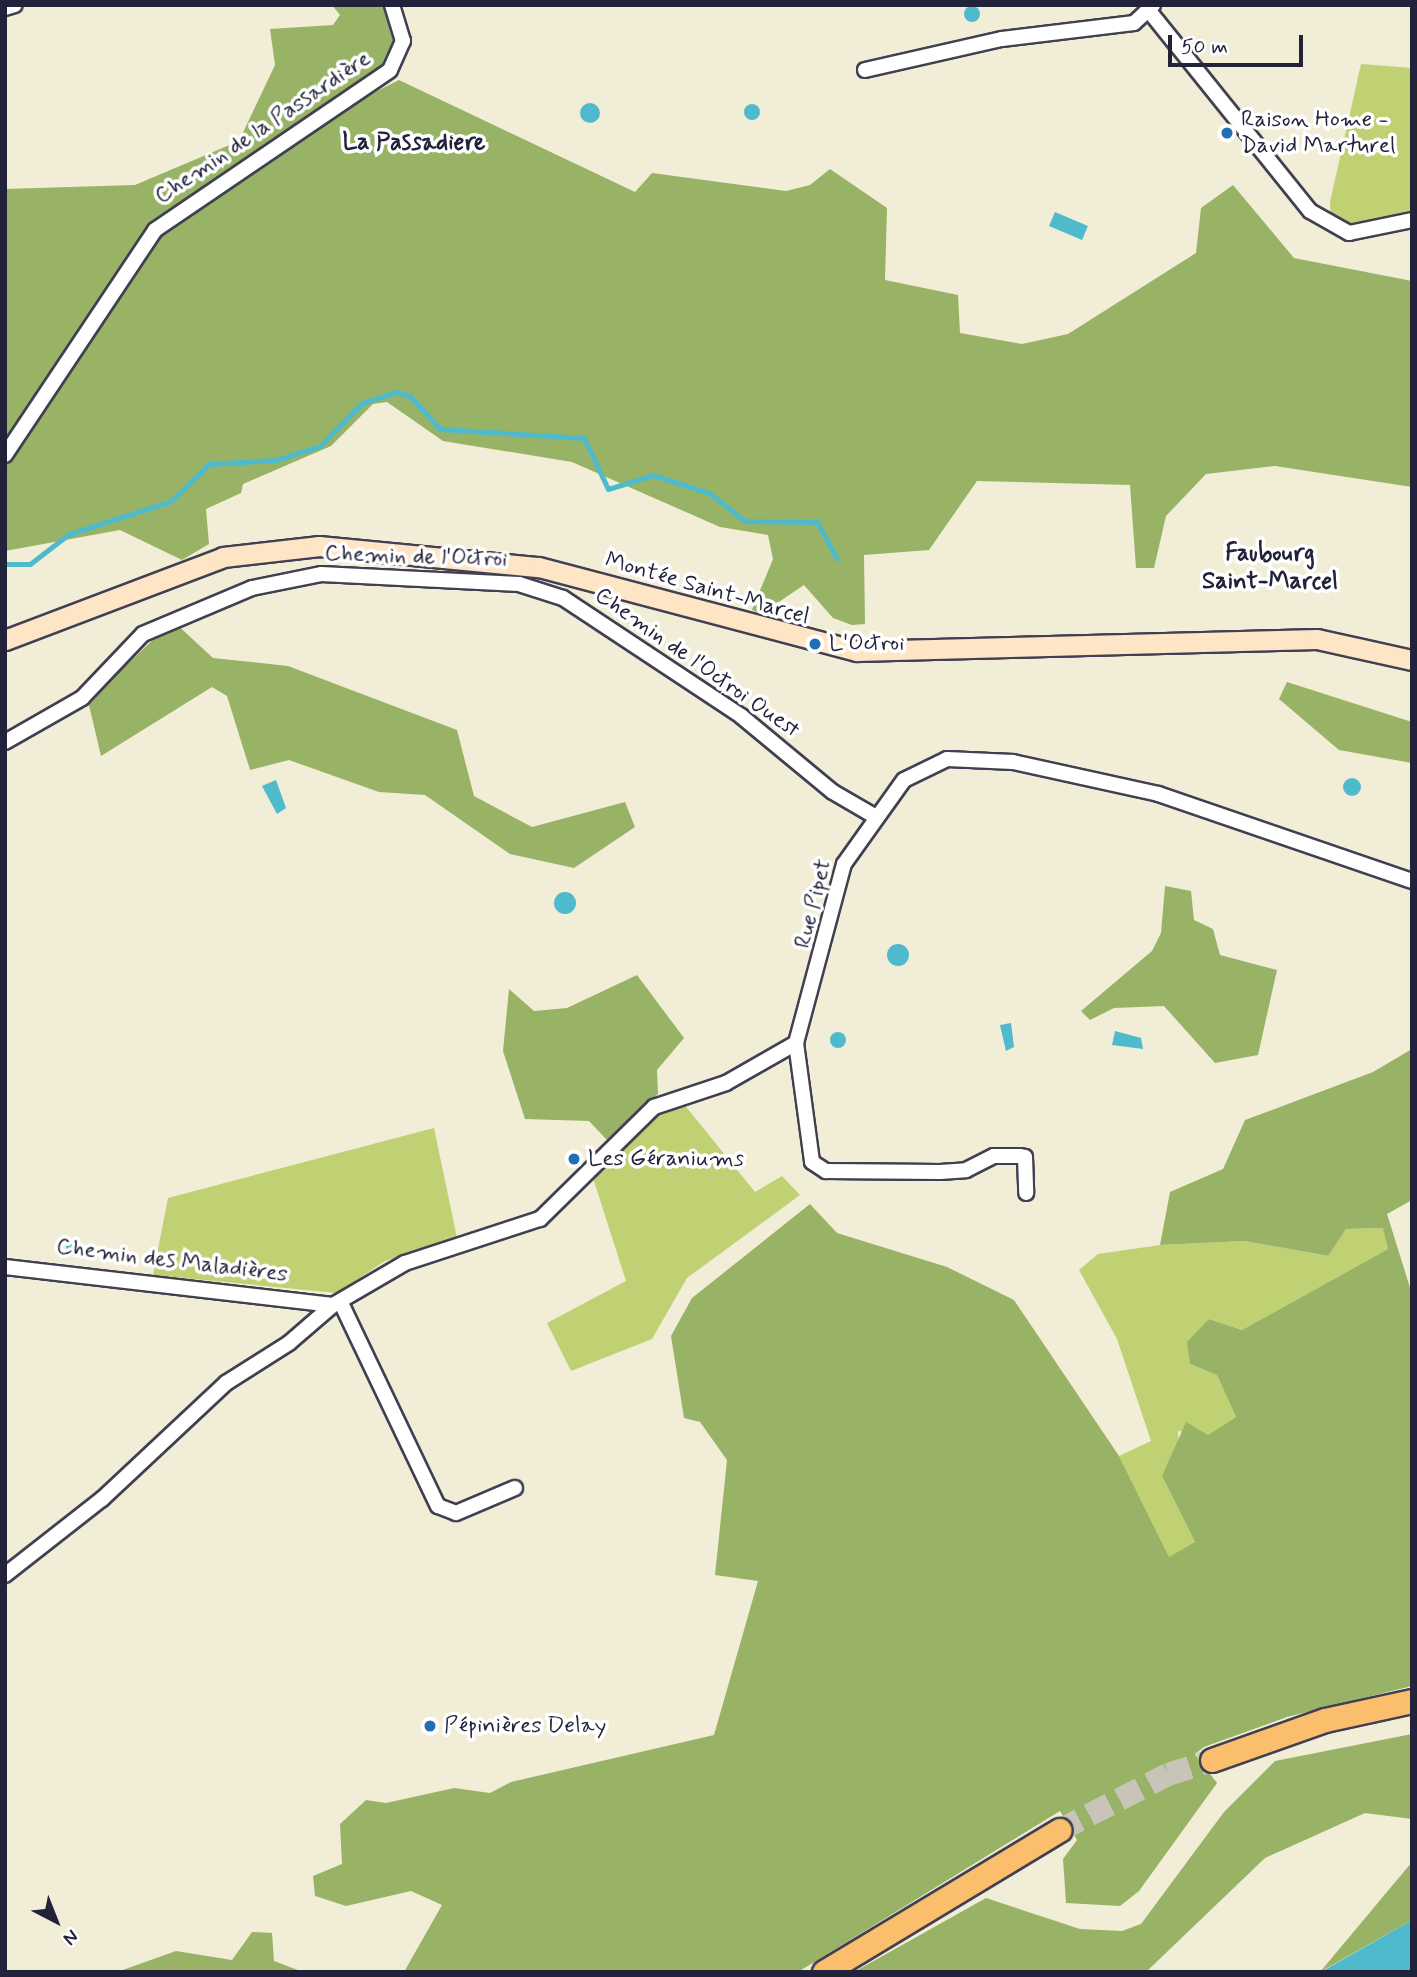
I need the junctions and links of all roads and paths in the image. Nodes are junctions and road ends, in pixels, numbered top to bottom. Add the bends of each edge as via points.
1 (15, 5) edge
2 (392, 5) edge
3 (5, 8) edge
4 (1152, 9) edge
5 (865, 71) dead end
6 (1412, 220) edge
7 (5, 455) edge
8 (519, 563) junction
9 (519, 584) junction
10 (5, 639) edge
11 (1412, 660) edge
12 (5, 742) edge
13 (876, 817) junction
14 (1412, 881) edge
15 (796, 1043) junction
16 (1026, 1194) dead end
17 (5, 1267) edge
18 (337, 1304) junction
19 (515, 1488) dead end
20 (5, 1575) edge
21 (1412, 1701) edge
22 (1212, 1760) tunnel mouth
23 (1059, 1830) tunnel mouth
24 (824, 1972) edge

1 - 3 street
2 - 7 street, Chemin de la Passardière via 403,41 390,70 155,230
4 - 5 street via 1134,23 1002,38
4 - 6 street via 1311,211 1349,233
8 - 9 street, Chemin de l'Octroi
8 - 10 main road, Montée Saint-Marcel via 319,547 250,550
8 - 11 main road, Montée Saint-Marcel via 857,651 1324,639
9 - 12 street, Chemin de l'Octroi via 321,574 252,588 142,634 82,698
9 - 13 street, Chemin de l'Octroi Ouest via 563,598 741,716 834,792
13 - 14 street, Rue Pipet via 895,789 924,766 985,758 1158,794
13 - 15 street, Rue Pipet via 844,864
15 - 16 street via 812,1162 826,1171 940,1172 966,1170 994,1156 1020,1156 1025,1157
15 - 18 street via 726,1083 654,1107 540,1219 405,1263
17 - 18 street, Chemin des Maladières
18 - 19 street via 438,1506 456,1513
18 - 20 street via 289,1343 226,1383 102,1499
21 - 22 main road via 1325,1720
23 - 24 main road

